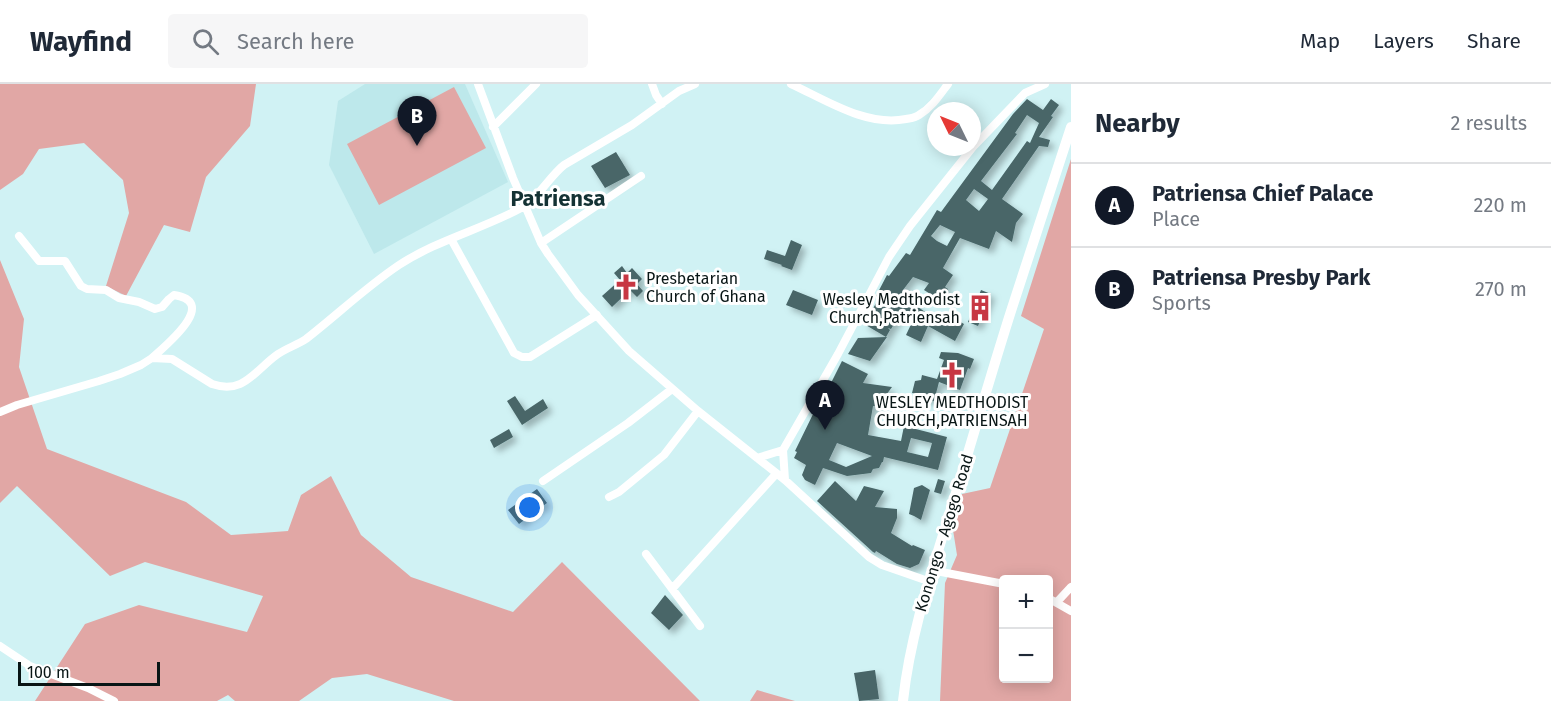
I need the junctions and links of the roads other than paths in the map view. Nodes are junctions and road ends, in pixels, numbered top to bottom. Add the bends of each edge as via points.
1 (478, 84) edge
2 (536, 84) edge
3 (652, 84) edge
4 (695, 84) edge
5 (791, 84) edge
6 (948, 84) edge
7 (1045, 84) edge
8 (662, 104) junction
9 (493, 127) junction
10 (1071, 127) edge
11 (641, 176) dead end
12 (525, 206) junction
13 (19, 236) dead end
14 (451, 239) junction
15 (541, 243) junction
16 (597, 315) junction
17 (152, 358) junction
18 (672, 389) junction
19 (698, 411) junction
20 (0, 412) edge
21 (783, 450) junction
22 (757, 458) junction
23 (776, 474) junction
24 (785, 480) junction
25 (543, 481) dead end
26 (609, 497) dead end
27 (646, 554) dead end
28 (931, 570) junction
29 (928, 581) junction
30 (999, 583) edge
31 (1071, 587) edge
32 (672, 589) junction
33 (1053, 600) edge
34 (1057, 602) junction
35 (1071, 611) edge
36 (700, 626) dead end
37 (0, 646) edge
38 (114, 701) edge
39 (903, 701) edge

1 - 9 street
2 - 9 street
3 - 8 street
4 - 8 street
5 - 6 street via 862,117 882,121 917,117
7 - 21 street via 1025,93 973,147 910,226
8 - 12 street via 564,165
9 - 12 street
10 - 28 main road, Konongo - Agogo Road
11 - 15 street
12 - 14 street
12 - 15 street
13 - 17 street via 39,261 65,261 87,290 106,291 155,309 174,295 187,299 192,310 189,321
14 - 16 street via 514,353 530,357
14 - 17 street via 398,266 241,384 218,386 172,359
15 - 16 street
16 - 18 street via 628,351
17 - 20 street via 110,378
18 - 19 street
18 - 25 street
19 - 22 street
19 - 26 street via 664,455
21 - 22 street
21 - 24 street
22 - 23 street
23 - 24 street
23 - 32 street
24 - 29 street via 869,557
27 - 32 street
28 - 29 main road, Konongo - Agogo Road
28 - 30 street
29 - 39 main road, Konongo - Agogo Road via 914,632
31 - 34 street
32 - 36 street
33 - 34 street
34 - 35 street
37 - 38 street via 30,666

